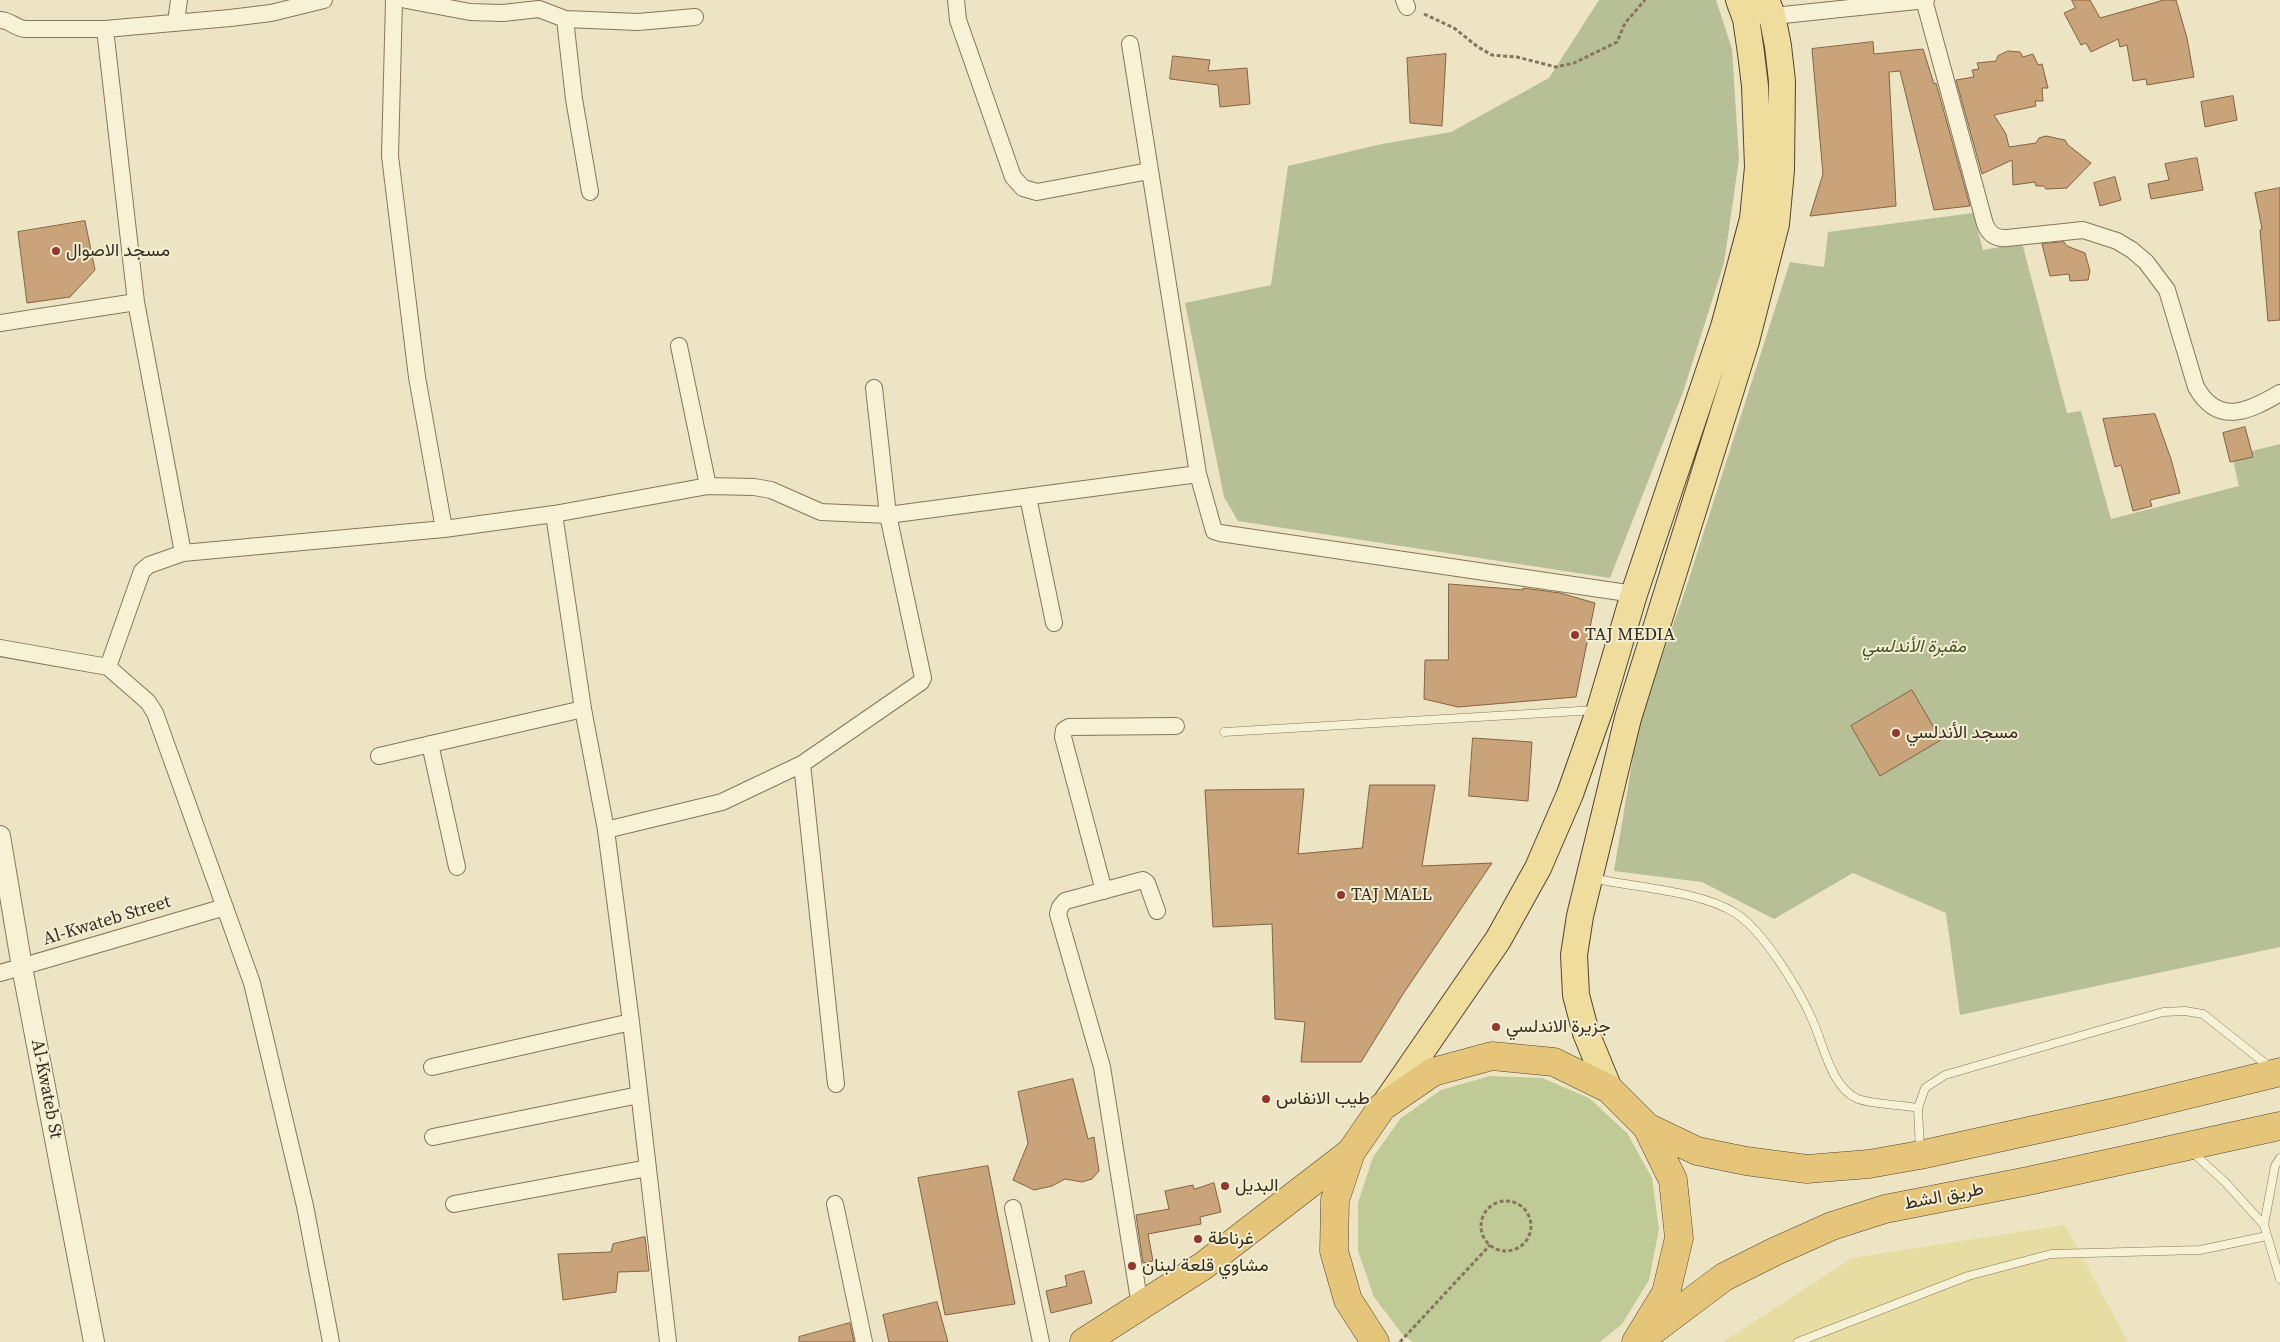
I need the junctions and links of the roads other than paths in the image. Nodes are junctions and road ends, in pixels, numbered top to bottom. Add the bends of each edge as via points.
1 (179, 0) edge
2 (324, 0) edge
3 (394, 0) edge
4 (406, 0) edge
5 (956, 0) edge
6 (1925, 0) edge
7 (539, 4) edge
8 (1769, 8) edge
9 (1743, 10) edge
10 (695, 17) dead end
11 (566, 19) junction
12 (0, 20) edge
13 (176, 22) junction
14 (105, 29) junction
15 (1130, 44) dead end
16 (1149, 171) junction
17 (590, 192) dead end
18 (136, 302) junction
19 (0, 323) edge
20 (1724, 327) junction
21 (1746, 341) junction
22 (678, 346) dead end
23 (874, 388) dead end
24 (2280, 393) edge
25 (1198, 474) junction
26 (708, 486) junction
27 (1028, 497) junction
28 (554, 514) junction
29 (888, 515) junction
30 (444, 529) junction
31 (182, 553) junction
32 (1634, 594) junction
33 (1054, 623) dead end
34 (0, 648) edge
35 (108, 667) junction
36 (583, 709) junction
37 (1600, 709) junction
38 (1176, 726) dead end
39 (1224, 732) dead end
40 (430, 744) junction
41 (379, 756) dead end
42 (802, 764) junction
43 (606, 830) junction
44 (0, 836) edge
45 (457, 867) dead end
46 (1588, 877) junction
47 (1104, 891) junction
48 (224, 907) junction
49 (1157, 911) dead end
50 (22, 967) junction
51 (0, 973) edge
52 (631, 1022) junction
53 (432, 1068) dead end
54 (2278, 1072) edge
55 (836, 1084) dead end
56 (1609, 1089) junction
57 (639, 1095) junction
58 (1382, 1107) junction
59 (1918, 1108) junction
60 (2280, 1126) edge
61 (1646, 1127) junction
62 (434, 1137) dead end
63 (2185, 1146) junction
64 (1351, 1152) junction
65 (1920, 1155) junction
66 (2280, 1158) edge
67 (648, 1168) junction
68 (454, 1204) dead end
69 (835, 1204) dead end
70 (1012, 1208) dead end
71 (2264, 1225) junction
72 (2267, 1236) junction
73 (2280, 1279) edge
74 (1140, 1306) junction
75 (94, 1342) edge
76 (331, 1342) edge
77 (668, 1342) edge
78 (864, 1342) edge
79 (1041, 1342) edge
80 (1084, 1342) edge
81 (1375, 1342) edge
82 (1637, 1342) edge
83 (1798, 1342) edge

1 - 13 street
2 - 13 street via 271,13
3 - 30 street via 390,156 417,377
4 - 7 street via 470,12 504,12
5 - 16 street via 958,20 1014,177 1023,188 1037,192
6 - 8 street
6 - 24 street via 1990,233 2001,238 2083,230 2117,241 2146,262 2167,290 2196,387 2203,399 2229,413 2244,411
7 - 11 street
8 - 9 street
8 - 21 main road via 1782,82 1781,170 1776,224
9 - 20 main road via 1755,86 1758,167 1753,219
10 - 11 street via 638,22
11 - 17 street via 574,98
12 - 14 street via 25,29
13 - 14 street
14 - 18 street
15 - 16 street
16 - 25 street
18 - 19 street
18 - 31 street
20 - 21 main road
20 - 32 main road
21 - 46 main road via 1628,718
22 - 26 street
23 - 29 street
25 - 27 street
25 - 32 street via 1212,527 1220,534
26 - 28 street
26 - 29 street via 754,486 771,490 820,512
27 - 29 street
27 - 33 street
28 - 30 street
28 - 36 street
29 - 42 street via 923,678 918,686
30 - 31 street
31 - 35 street via 149,565 142,571
32 - 37 main road
34 - 35 street
35 - 48 street via 152,706
36 - 40 street
36 - 43 street
37 - 39 lane
37 - 58 main road via 1570,794 1538,868 1498,940
38 - 47 street via 1069,727 1064,730 1063,737
40 - 41 street
40 - 45 street
42 - 43 street via 722,802
42 - 55 street
43 - 52 street
44 - 50 street, Al-Kwateb St
46 - 56 main road via 1574,955 1576,995 1586,1033
46 - 59 lane via 1708,901 1736,913 1770,949 1811,1017 1829,1065 1842,1086 1858,1098
47 - 49 street via 1143,880
47 - 74 street via 1065,901 1058,914 1102,1067
48 - 50 street, Al-Kwateb Street
48 - 76 street via 252,983 305,1206
50 - 51 street, Al-Kwateb Street
50 - 75 street, Al-Kwateb St
52 - 53 street
52 - 57 street
54 - 59 lane via 2203,1014 2163,1012 1945,1075 1926,1088
54 - 65 highway
56 - 58 highway via 1554,1062 1492,1056 1433,1072
56 - 61 highway
57 - 62 street
57 - 67 street
58 - 64 highway
59 - 65 lane
60 - 63 highway, طريق الشط
61 - 65 highway via 1697,1150 1807,1169 1869,1164
61 - 82 highway via 1673,1180 1679,1238 1666,1294
63 - 71 lane via 2225,1182
63 - 82 highway, طريق الشط via 1885,1209 1832,1226 1724,1277
64 - 74 highway via 1204,1266
64 - 81 highway via 1335,1200 1334,1251 1348,1300
66 - 71 lane via 2275,1166
67 - 68 street
67 - 77 street
69 - 78 street
70 - 79 street
71 - 72 lane
72 - 73 lane
72 - 83 lane via 2200,1250 2051,1254 1968,1276
74 - 80 highway

